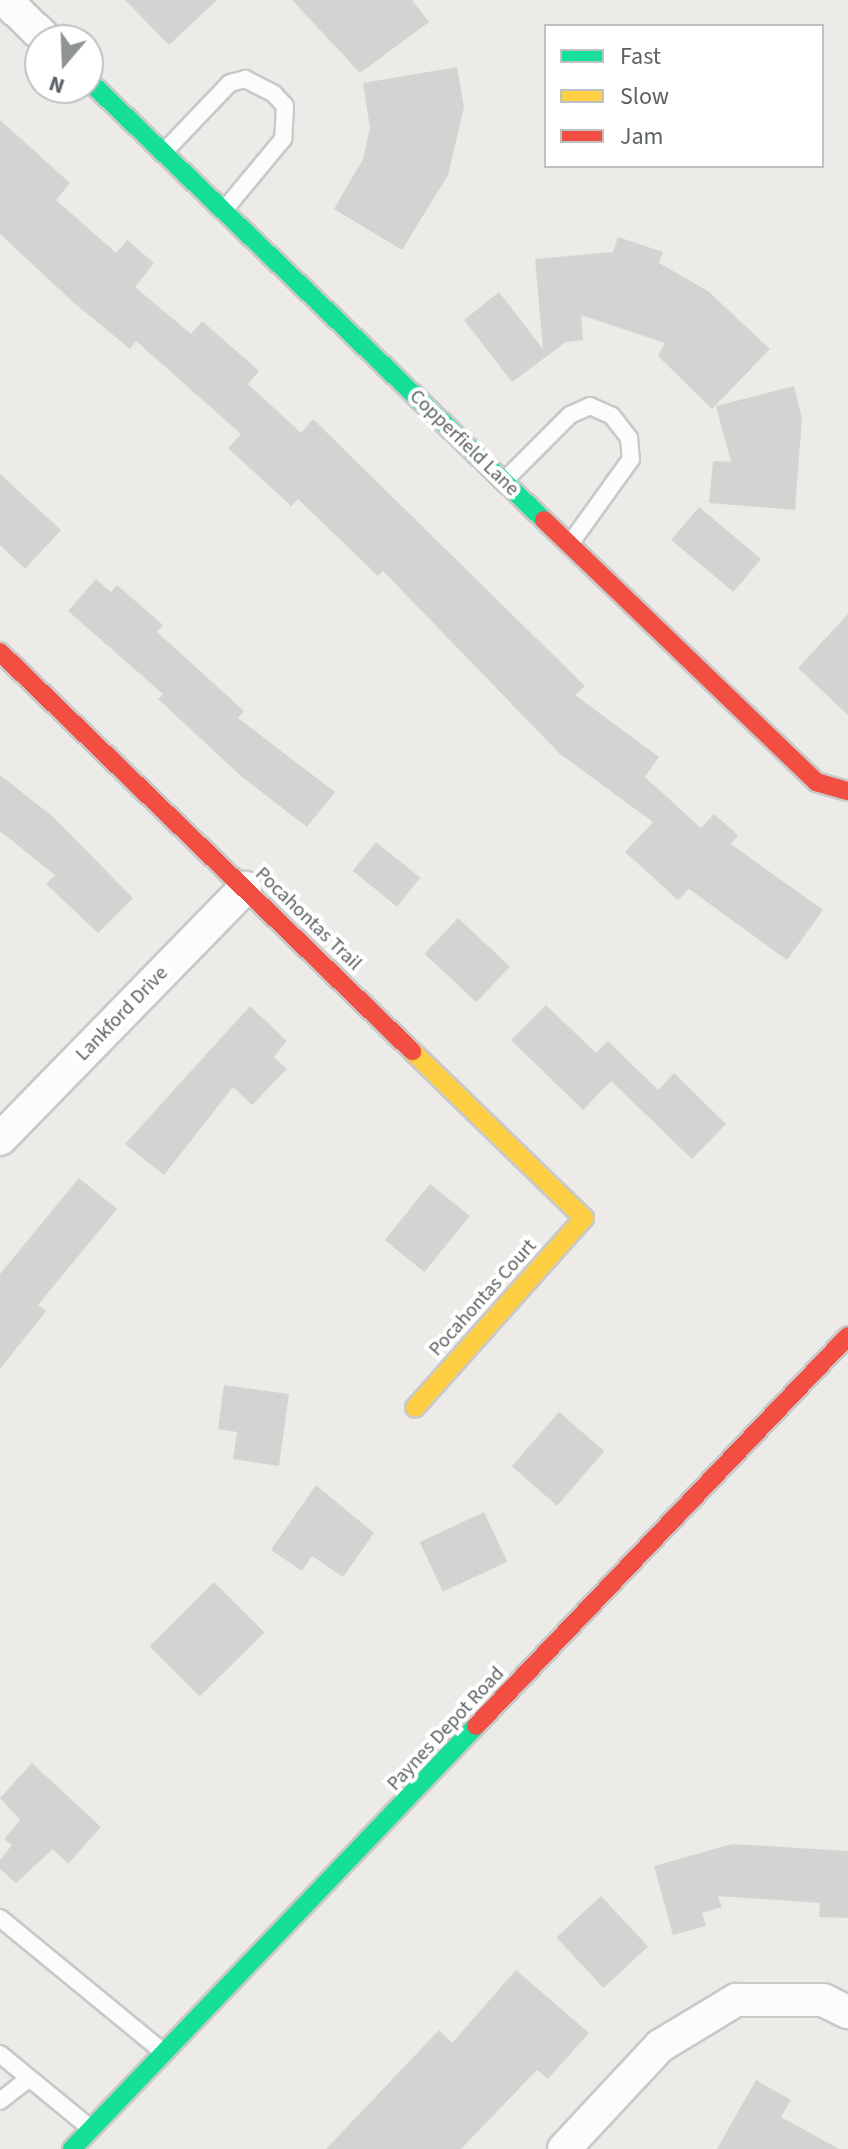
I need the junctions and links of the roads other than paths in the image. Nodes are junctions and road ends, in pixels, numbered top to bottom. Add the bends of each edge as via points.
1 (5, 0) edge
2 (30, 24) edge
3 (104, 96) edge
4 (163, 153) junction
5 (224, 211) junction
6 (504, 481) junction
7 (570, 544) junction
8 (0, 652) edge
9 (848, 791) edge
10 (245, 888) junction
11 (0, 1139) edge
12 (584, 1218) joint
13 (848, 1336) edge
14 (415, 1408) dead end
15 (0, 1918) edge
16 (848, 2012) edge
17 (165, 2053) junction
18 (0, 2054) edge
19 (28, 2079) junction
20 (0, 2101) edge
21 (92, 2129) junction
22 (72, 2149) edge
23 (564, 2149) edge

1 - 2 street
3 - 4 street, Copperfield Lane
4 - 5 street, Copperfield Lane
4 - 5 lane via 230,83 245,79 274,94 285,106 283,139
5 - 6 street, Copperfield Lane
6 - 7 street, Copperfield Lane
6 - 7 lane via 570,415 590,406 612,416 629,438 631,459
7 - 9 street, Copperfield Lane via 816,782
8 - 10 street, Pocahontas Trail
10 - 11 street, Lankford Drive
10 - 12 street, Pocahontas Trail
12 - 14 street, Pocahontas Court
13 - 17 street, Paynes Depot Road
15 - 17 lane
16 - 23 street via 823,2000 736,2000 660,2046
17 - 21 street, Paynes Depot Road
18 - 19 lane
19 - 20 lane
19 - 21 lane
21 - 22 street, Paynes Depot Road

